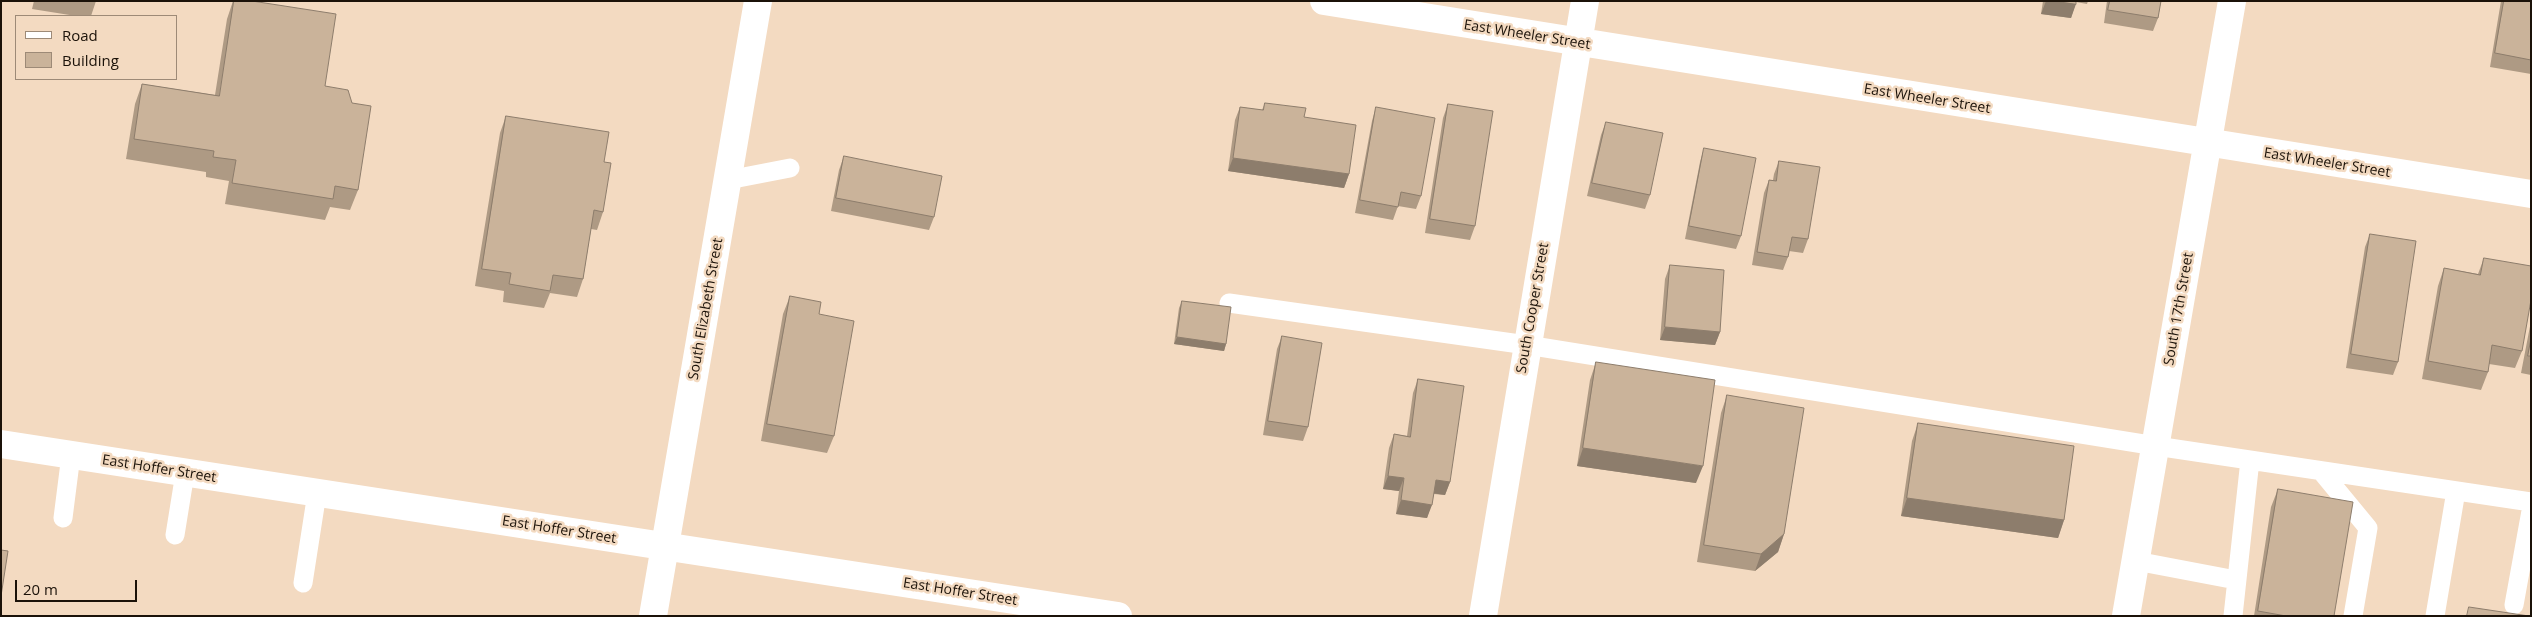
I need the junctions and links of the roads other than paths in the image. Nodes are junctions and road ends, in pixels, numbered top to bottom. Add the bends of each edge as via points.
1 (758, 1) edge
2 (1324, 1) edge
3 (1585, 1) edge
4 (2232, 1) edge
5 (1578, 43) junction
6 (2208, 144) junction
7 (790, 168) dead end
8 (728, 180) junction
9 (2531, 194) edge
10 (1228, 303) dead end
11 (1527, 345) junction
12 (1, 444) edge
13 (2156, 446) junction
14 (71, 455) junction
15 (2250, 460) junction
16 (2321, 470) junction
17 (185, 473) junction
18 (2456, 490) junction
19 (317, 493) junction
20 (2531, 502) edge
21 (2531, 511) edge
22 (63, 518) dead end
23 (175, 535) dead end
24 (665, 547) junction
25 (2136, 561) junction
26 (2236, 580) junction
27 (303, 583) dead end
28 (2514, 604) dead end
29 (653, 616) edge
30 (1118, 616) edge
31 (1483, 616) edge
32 (2126, 616) edge
33 (2232, 616) edge
34 (2353, 616) edge
35 (2435, 616) edge

1 - 8 street, South Elizabeth Street
2 - 5 street, East Wheeler Street
3 - 5 street, South Cooper Street
4 - 6 street, South 17th Street
5 - 6 street, East Wheeler Street
5 - 11 street, South Cooper Street
6 - 9 street, East Wheeler Street
6 - 13 street, South 17th Street
7 - 8 lane
8 - 24 street, South Elizabeth Street
10 - 11 lane
11 - 13 lane
11 - 31 street, South Cooper Street
12 - 14 street, East Hoffer Street
13 - 15 lane
13 - 25 street, South 17th Street
14 - 17 street, East Hoffer Street
14 - 22 lane
15 - 16 lane
15 - 26 lane
16 - 18 lane
16 - 34 lane via 2368,528
17 - 19 street, East Hoffer Street
17 - 23 lane
18 - 20 lane
18 - 35 lane
19 - 24 street, East Hoffer Street
19 - 27 lane
21 - 28 lane
24 - 29 street, South Elizabeth Street
24 - 30 street, East Hoffer Street
25 - 26 lane
25 - 32 street, South 17th Street
26 - 33 lane

